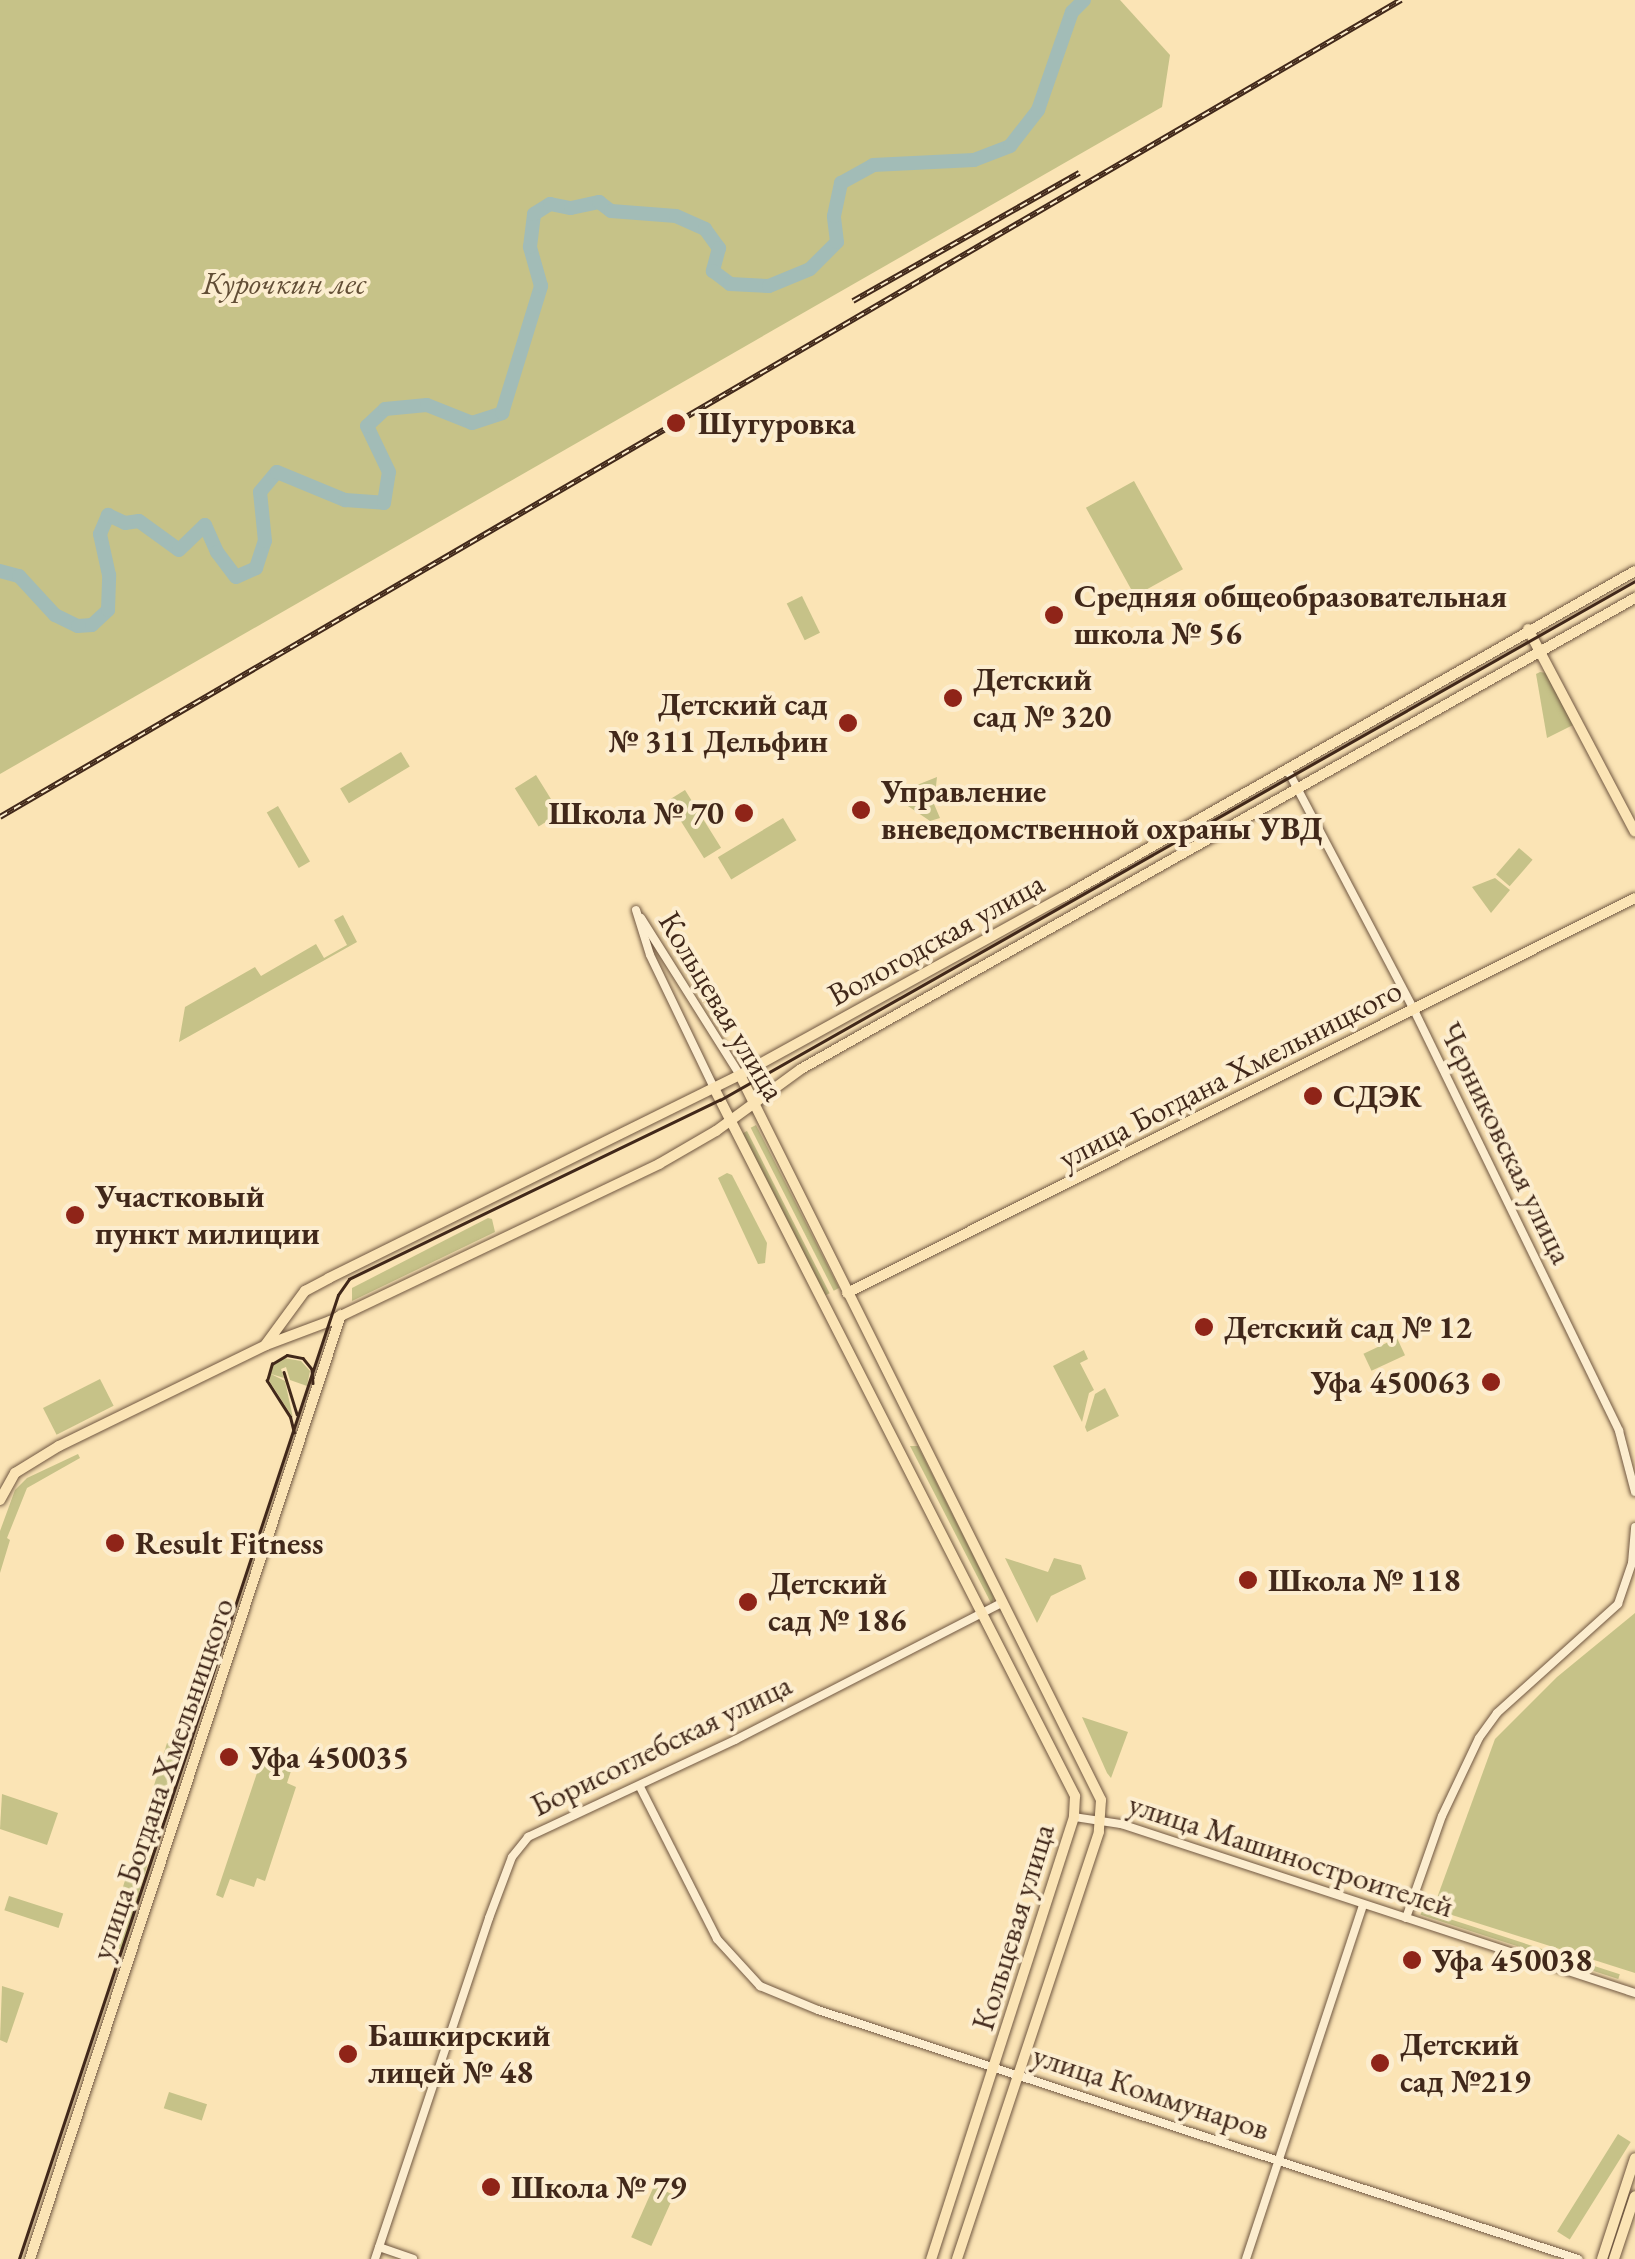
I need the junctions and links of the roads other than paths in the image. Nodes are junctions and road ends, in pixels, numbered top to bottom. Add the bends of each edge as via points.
1 (1635, 570) edge
2 (1635, 598) edge
3 (1528, 629) junction
4 (1541, 650) junction
5 (1287, 769) junction
6 (1298, 790) junction
7 (1635, 832) edge
8 (1635, 898) edge
9 (1414, 1010) junction
10 (740, 1075) junction
11 (714, 1088) junction
12 (753, 1101) junction
13 (729, 1118) junction
14 (846, 1293) junction
15 (342, 1315) junction
16 (266, 1345) junction
17 (1635, 1492) edge
18 (0, 1500) edge
19 (1635, 1527) edge
20 (1003, 1602) junction
21 (980, 1615) junction
22 (640, 1787) junction
23 (1074, 1817) junction
24 (1102, 1822) junction
25 (1363, 1906) junction
26 (1406, 1918) junction
27 (1635, 1993) edge
28 (996, 2067) junction
29 (1016, 2074) junction
30 (1635, 2158) edge
31 (1278, 2160) junction
32 (1635, 2196) edge
33 (379, 2248) junction
34 (30, 2259) edge
35 (375, 2259) edge
36 (413, 2259) edge
37 (931, 2259) edge
38 (957, 2259) edge
39 (1246, 2259) edge
40 (1578, 2259) edge
41 (1602, 2259) edge
42 (1614, 2259) edge

1 - 3 main road, Вологодская улица
2 - 4 main road, Вологодская улица
3 - 4 main road
3 - 5 main road, Вологодская улица
4 - 6 main road, Вологодская улица
4 - 7 main road
5 - 6 street, Черниковская улица
5 - 10 main road, Вологодская улица
6 - 9 street, Черниковская улица
6 - 12 main road, Вологодская улица
8 - 9 main road, улица Богдана Хмельницкого
9 - 14 main road, улица Богдана Хмельницкого
9 - 17 street, Черниковская улица via 1619,1431
10 - 11 main road, Вологодская улица
10 - 11 street, Кольцевая улица via 636,910 650,955
10 - 12 main road, Кольцевая улица
11 - 13 main road, Кольцевая улица
11 - 16 main road, Вологодская улица via 305,1291
12 - 13 main road, Вологодская улица
12 - 14 main road, Кольцевая улица
13 - 15 main road, Вологодская улица via 659,1164
13 - 21 main road, Кольцевая улица
14 - 20 main road, Кольцевая улица
15 - 16 main road, Вологодская улица
15 - 34 main road, улица Богдана Хмельницкого
16 - 18 main road, Вологодская улица via 30,1462
19 - 26 street via 1618,1604 1497,1713 1479,1738
20 - 21 street, Борисоглебская улица
20 - 24 main road, Кольцевая улица via 1097,1785
21 - 22 street, Борисоглебская улица
21 - 23 main road, Кольцевая улица via 1074,1796
22 - 28 street, улица Коммунаров via 718,1939 760,1986
22 - 33 street, Борисоглебская улица via 528,1837 512,1857
23 - 24 street, улица Машиностроителей
23 - 28 main road, Кольцевая улица
24 - 25 street, улица Машиностроителей
24 - 29 main road, Кольцевая улица
25 - 26 street, улица Машиностроителей
25 - 31 street
26 - 27 street, улица Машиностроителей
28 - 29 street, улица Коммунаров
28 - 37 main road, Кольцевая улица
29 - 31 street, улица Коммунаров
29 - 38 main road, Кольцевая улица
30 - 41 main road
31 - 39 street
31 - 40 street, улица Коммунаров
32 - 42 main road
33 - 35 street, Борисоглебская улица
33 - 36 street

